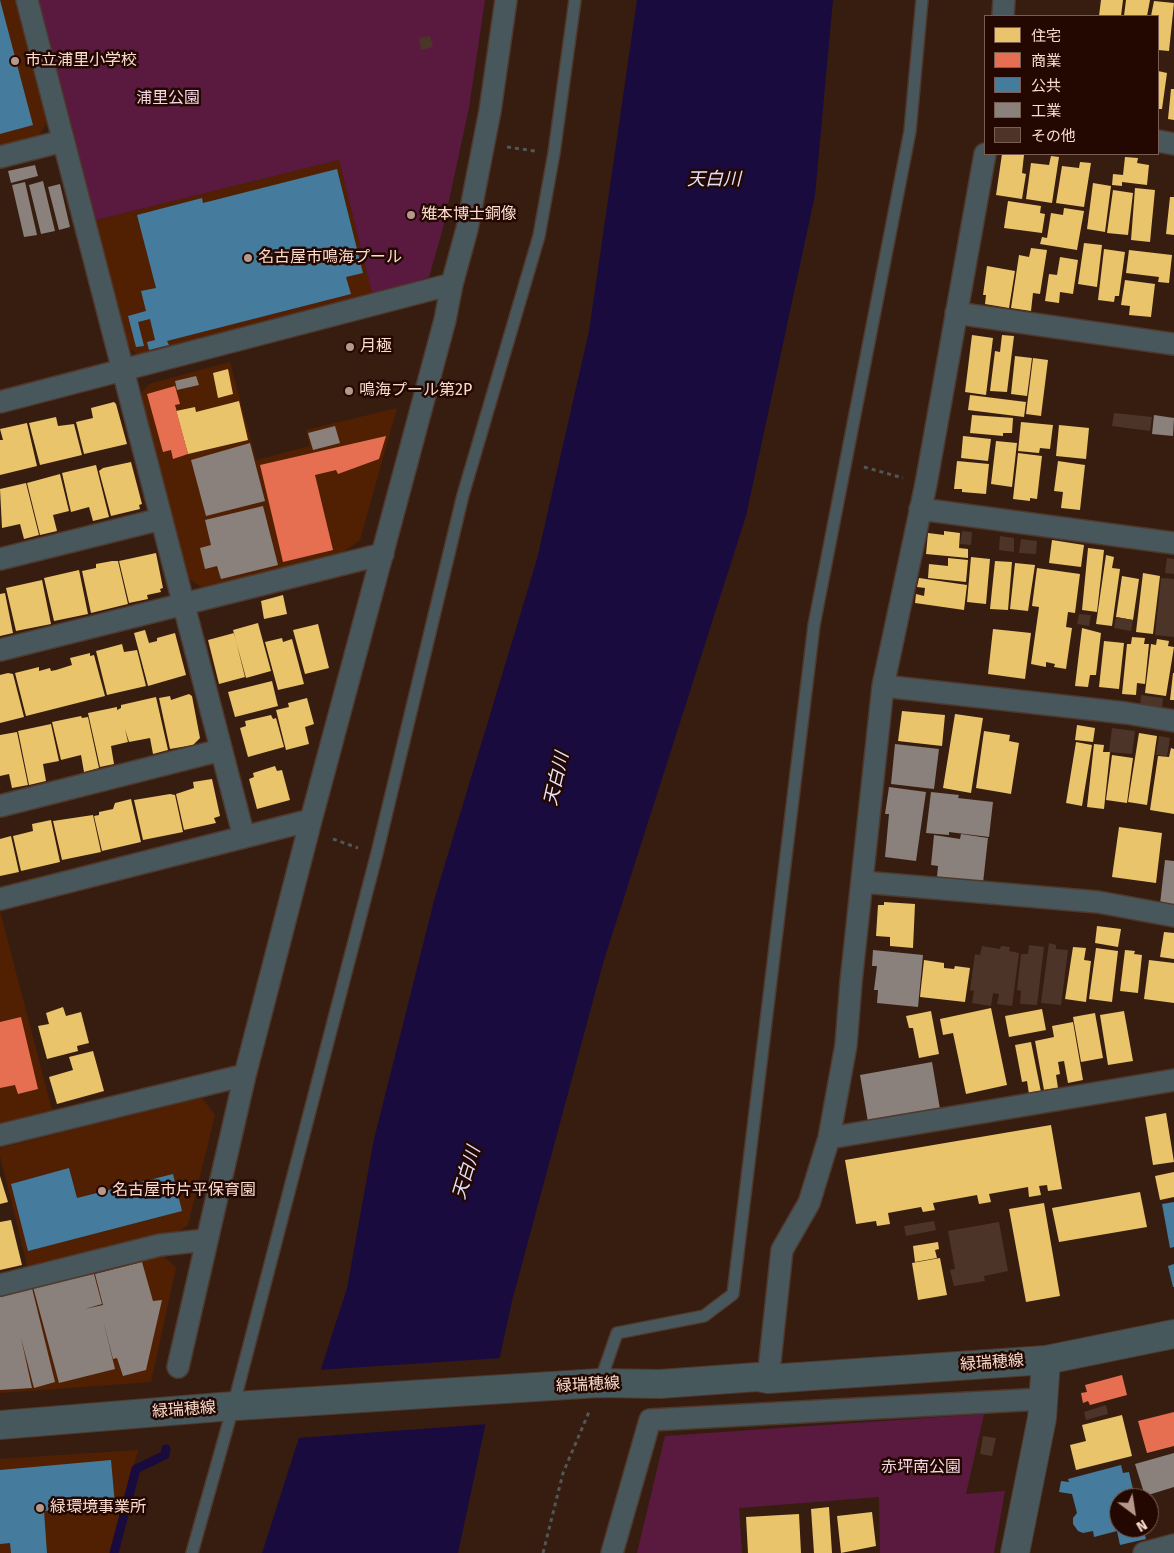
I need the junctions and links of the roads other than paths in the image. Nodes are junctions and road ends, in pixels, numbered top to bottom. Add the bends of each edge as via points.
1 (27, 0) edge
2 (506, 0) edge
3 (575, 0) edge
4 (922, 0) edge
5 (1004, 0) edge
6 (1003, 15) edge
7 (63, 140) junction
8 (1159, 141) edge
9 (1174, 144) edge
10 (985, 155) edge
11 (0, 157) edge
12 (452, 284) junction
13 (956, 314) junction
14 (1174, 344) edge
15 (123, 372) junction
16 (0, 402) edge
17 (920, 509) junction
18 (161, 519) junction
19 (1174, 543) edge
20 (383, 554) junction
21 (0, 559) edge
22 (183, 604) junction
23 (0, 650) edge
24 (883, 686) junction
25 (1174, 721) edge
26 (221, 750) junction
27 (0, 806) edge
28 (313, 812) junction
29 (244, 837) junction
30 (862, 882) junction
31 (0, 899) edge
32 (1174, 916) edge
33 (245, 1075) junction
34 (1174, 1080) edge
35 (0, 1136) edge
36 (829, 1138) junction
37 (206, 1240) junction
38 (0, 1286) edge
39 (1174, 1334) edge
40 (1046, 1360) junction
41 (178, 1368) dead end
42 (768, 1379) junction
43 (592, 1384) junction
44 (1043, 1398) junction
45 (231, 1407) junction
46 (1, 1425) edge
47 (1174, 1545) edge
48 (192, 1553) edge
49 (612, 1553) edge
50 (1015, 1553) edge
51 (1144, 1553) edge

1 - 7 street
2 - 12 street via 490,111 467,229
3 - 45 lane via 554,153 538,236 463,495 377,853
4 - 43 lane via 910,131 814,625 733,1294 704,1316 618,1333
5 - 6 street
7 - 11 street
7 - 15 street
8 - 9 street
10 - 13 street
12 - 15 street
12 - 20 street
13 - 14 street
13 - 17 street
15 - 16 street
15 - 18 street
17 - 19 street
17 - 24 street
18 - 21 street
18 - 22 street
20 - 22 street
20 - 28 street
22 - 23 street
22 - 26 street
24 - 25 street
24 - 30 street
26 - 27 street
26 - 29 street
28 - 29 street
28 - 33 street
29 - 31 street
30 - 32 street via 1098,902
30 - 36 street via 846,1045
33 - 35 street
33 - 37 street
34 - 36 street
36 - 42 street via 809,1203 782,1250
37 - 38 street via 160,1245
37 - 41 street
39 - 40 main road, 緑瑞穂線
40 - 42 main road, 緑瑞穂線
40 - 44 street
42 - 43 main road, 緑瑞穂線
43 - 45 main road, 緑瑞穂線
44 - 49 street via 650,1420
44 - 50 street via 1042,1418
45 - 46 main road, 緑瑞穂線
45 - 48 lane
47 - 51 street

